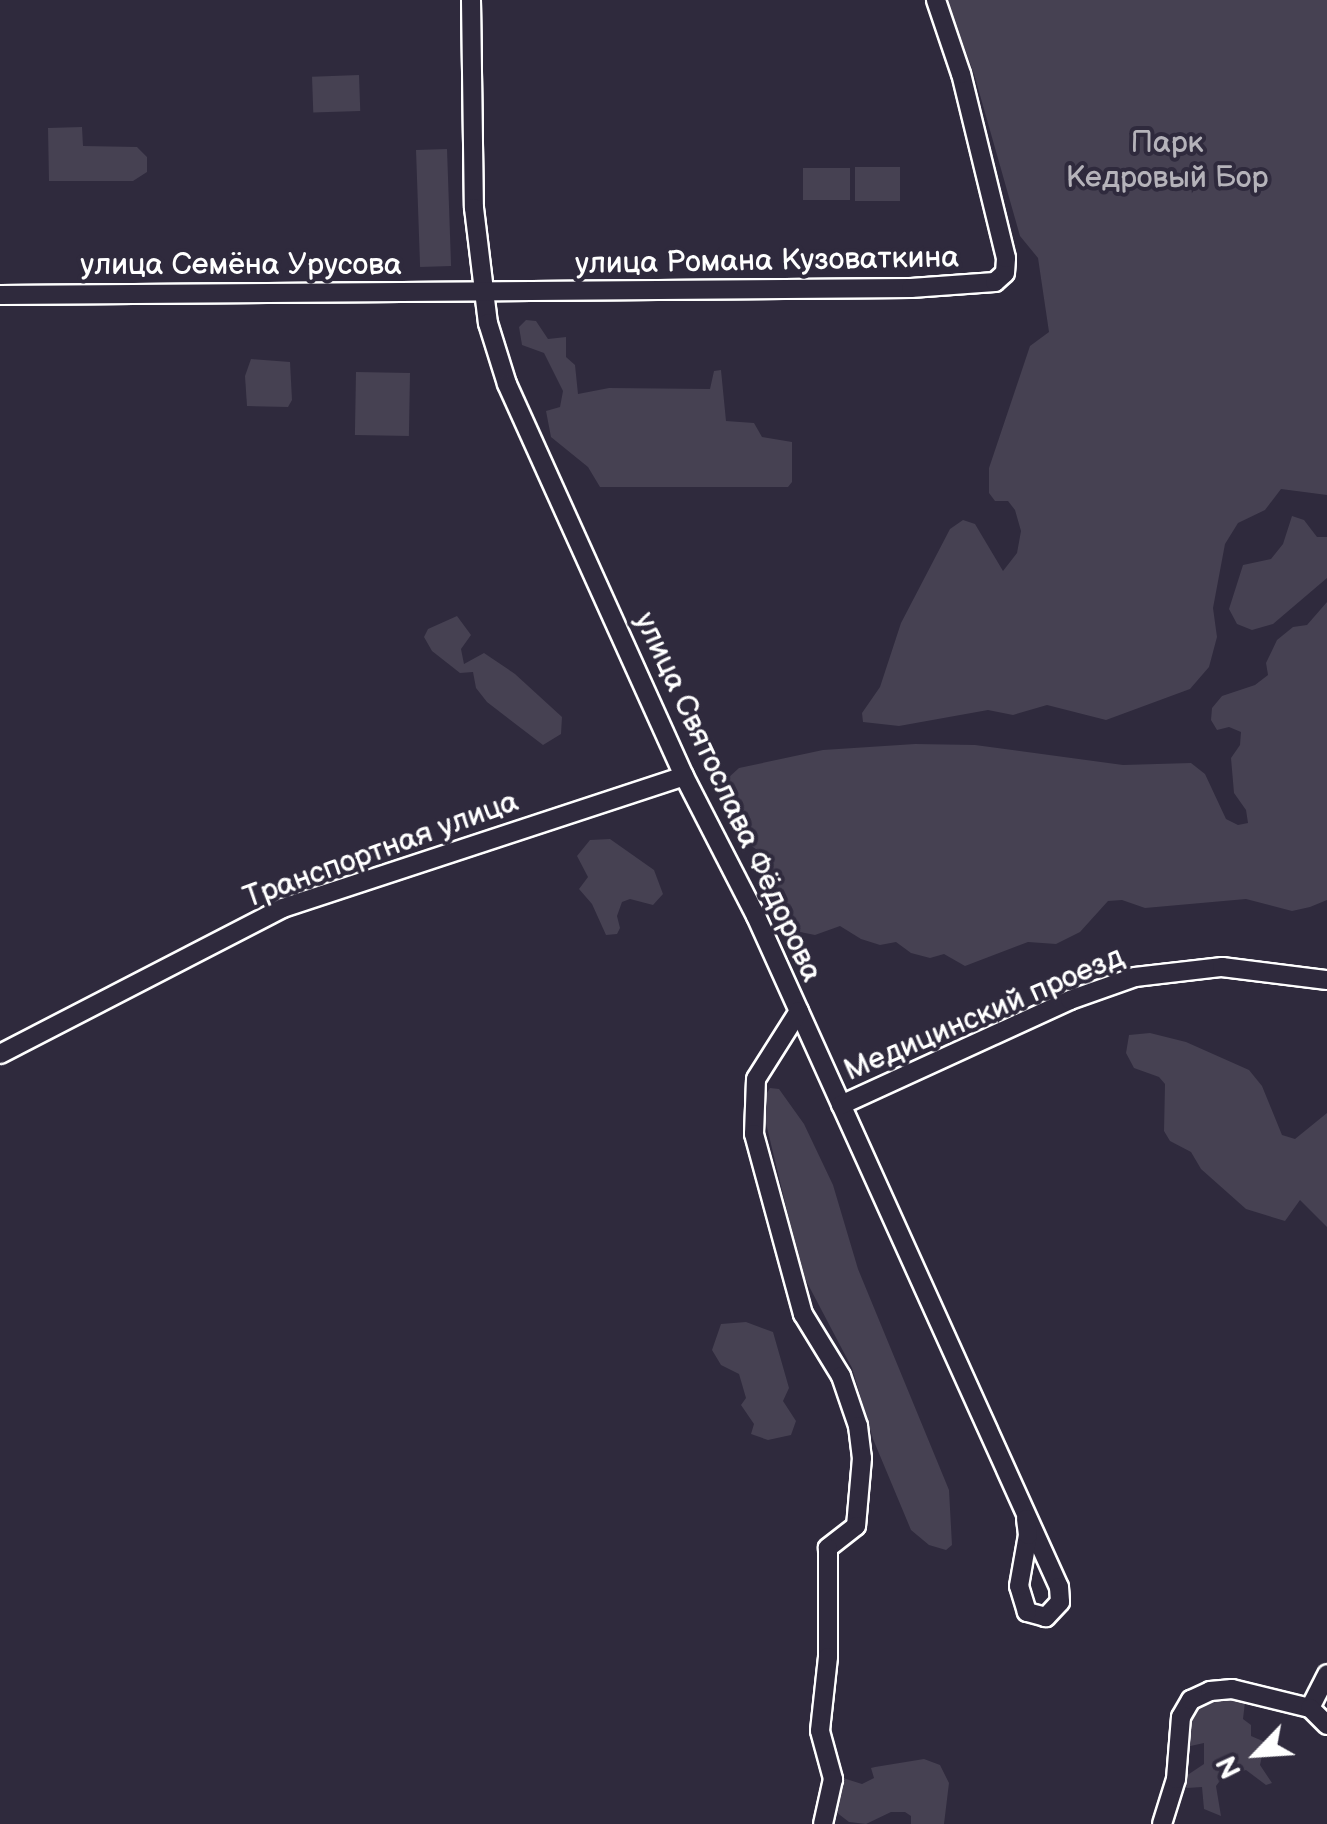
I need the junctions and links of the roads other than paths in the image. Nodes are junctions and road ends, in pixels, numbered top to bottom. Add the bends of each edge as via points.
1 (471, 0) edge
2 (936, 0) edge
3 (482, 292) junction
4 (0, 295) edge
5 (684, 776) junction
6 (1327, 980) edge
7 (799, 1010) junction
8 (0, 1054) edge
9 (841, 1104) junction
10 (1026, 1519) junction
11 (1327, 1674) edge
12 (1310, 1708) junction
13 (1327, 1725) edge
14 (823, 1824) edge
15 (1162, 1824) edge

1 - 3 street, улица Святослава Фёдорова
2 - 3 street, улица Романа Кузоваткина via 984,160 1006,258 1001,279 911,288
3 - 4 street, улица Семёна Урусова
3 - 5 street, улица Святослава Фёдорова via 507,384
5 - 7 street, улица Святослава Фёдорова
5 - 8 street, Транспортная улица via 283,908
6 - 9 street, Медицинский проезд via 1222,967 1134,977
7 - 9 street, улица Святослава Фёдорова
7 - 14 street via 756,1079 754,1134 803,1314 841,1376 862,1458 854,1530 828,1548 820,1731 832,1779
9 - 10 street, улица Святослава Фёдорова
10 - 10 street, улица Святослава Фёдорова via 1059,1588 1060,1602 1040,1618 1027,1612 1019,1580
11 - 12 street
12 - 13 street
12 - 15 street via 1232,1689 1191,1700 1180,1717 1176,1778

